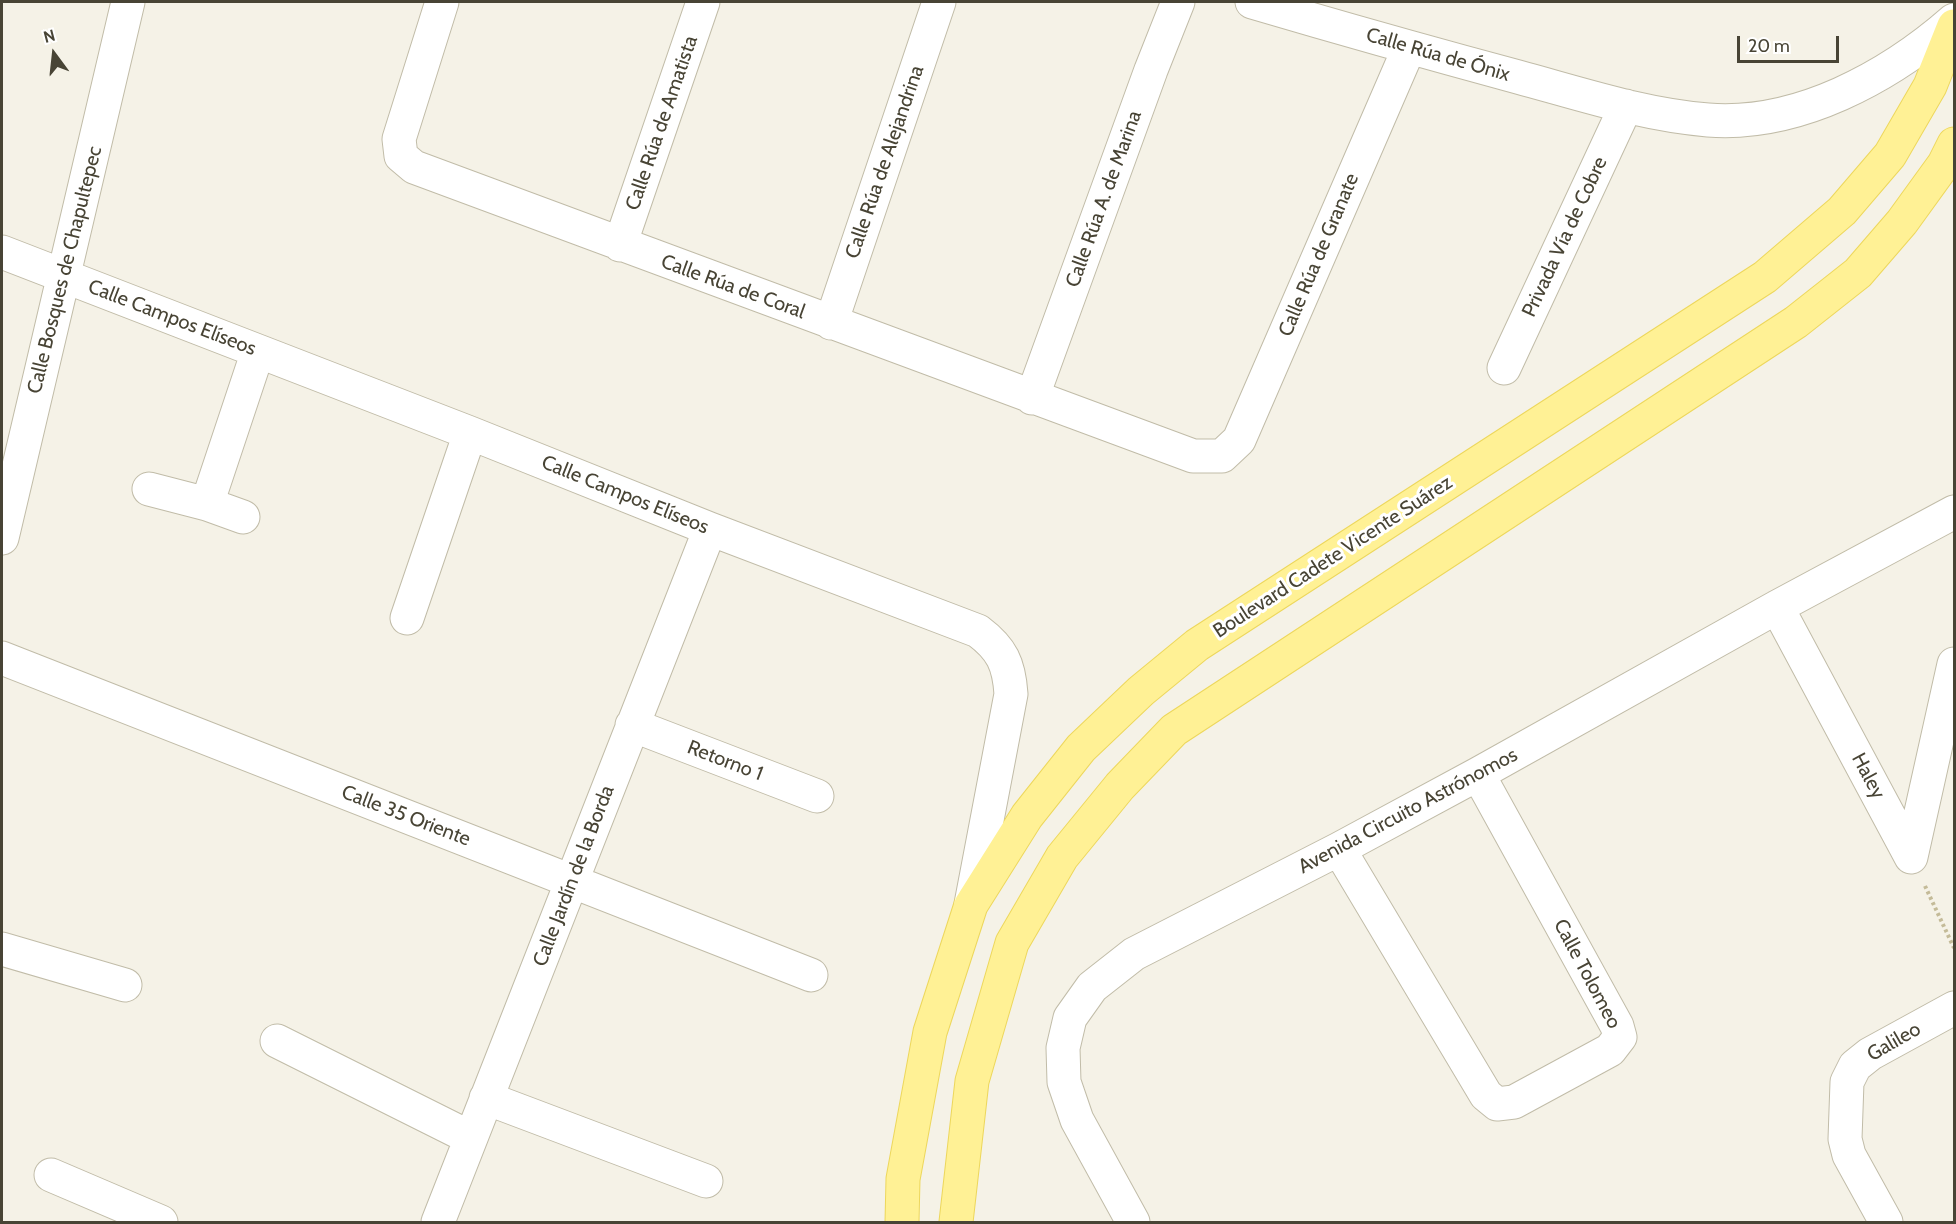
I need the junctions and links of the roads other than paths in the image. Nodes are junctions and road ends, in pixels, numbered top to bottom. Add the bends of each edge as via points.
1 (128, 2) edge
2 (442, 2) edge
3 (704, 2) edge
4 (939, 2) edge
5 (1178, 2) edge
6 (1252, 2) edge
7 (1954, 20) edge
8 (1954, 26) edge
9 (1409, 48) junction
10 (1626, 106) junction
11 (1954, 144) edge
12 (620, 245) junction
13 (2, 252) edge
14 (64, 276) junction
15 (831, 323) junction
16 (258, 351) junction
17 (1504, 368) dead end
18 (1032, 398) junction
19 (14, 422) edge
20 (470, 433) junction
21 (1222, 456) joint
22 (149, 489) dead end
23 (207, 504) junction
24 (1954, 512) edge
25 (243, 517) dead end
26 (710, 529) junction
27 (2, 538) edge
28 (1777, 607) junction
29 (407, 618) dead end
30 (2, 658) edge
31 (1954, 664) edge
32 (632, 725) junction
33 (1478, 774) junction
34 (817, 796) dead end
35 (1339, 849) junction
36 (572, 881) junction
37 (971, 905) junction
38 (2, 949) edge
39 (811, 975) dead end
40 (125, 985) dead end
41 (1954, 1008) edge
42 (277, 1041) dead end
43 (486, 1098) junction
44 (471, 1138) junction
45 (51, 1174) dead end
46 (706, 1181) dead end
47 (121, 1215) edge
48 (161, 1222) edge
49 (438, 1222) edge
50 (902, 1222) edge
51 (956, 1222) edge
52 (1133, 1222) edge
53 (1886, 1222) edge

1 - 14 street, Calle Bosques de Chapultepec
2 - 12 street, Calle Rúa de Coral via 399,139 401,156 414,167
3 - 12 street, Calle Rúa de Amatista
4 - 15 street, Calle Rúa de Alejandrina
5 - 18 street, Calle Rúa A. de Marina
6 - 9 street, Calle Rúa de Ónix
7 - 10 street, Calle Rúa de Ónix via 1923,46 1867,81 1828,100 1788,112 1711,120
8 - 37 main road, Boulevard Cadete Vicente Suárez via 1930,86 1890,155 1842,211 1766,277 1197,645 1081,748 1027,816
9 - 10 street, Calle Rúa de Ónix
9 - 21 street, Calle Rúa de Granate via 1239,440
10 - 17 street, Privada Vía de Cobre
11 - 51 main road via 1902,222 1857,273 1796,322 1174,729 1120,786 1062,857 1012,943 972,1081
12 - 15 street, Calle Rúa de Coral
13 - 14 street, Calle Campos Elíseos
14 - 16 street, Calle Campos Elíseos
14 - 19 street, Calle Bosques de Chapultepec
15 - 18 street, Calle Rúa de Coral
16 - 20 street, Calle Campos Elíseos
16 - 23 street
18 - 21 street, Calle Rúa de Coral via 1193,456
19 - 27 street, Calle Bosques de Chapultepec
20 - 26 street, Calle Campos Elíseos
20 - 29 street
22 - 23 street
23 - 25 street
24 - 28 street, Avenida Circuito Astrónomos
26 - 32 street, Calle Jardín de la Borda
26 - 37 street, Calle Campos Elíseos via 978,631 993,642 1010,673 1011,694
28 - 31 street, Haley via 1911,857
28 - 33 street, Avenida Circuito Astrónomos
30 - 36 street, Calle 35 Oriente
32 - 34 street, Retorno 1
32 - 36 street, Calle Jardín de la Borda
33 - 35 street, Avenida Circuito Astrónomos
33 - 35 street, Calle Tolomeo via 1620,1037 1610,1050 1514,1102 1497,1104 1486,1095
35 - 52 street, Avenida Circuito Astrónomos via 1134,954 1092,987 1070,1018 1063,1048 1064,1082 1077,1120
36 - 39 street, Calle 35 Oriente
36 - 43 street, Calle Jardín de la Borda
37 - 50 main road, Boulevard Cadete Vicente Suárez via 930,1032 903,1179
38 - 40 street
41 - 53 street, Galileo via 1870,1053 1855,1066 1847,1082 1845,1139 1849,1155
42 - 44 street
43 - 44 street, Calle Jardín de la Borda
43 - 46 street
44 - 49 street, Calle Jardín de la Borda
45 - 47 street
47 - 48 street

